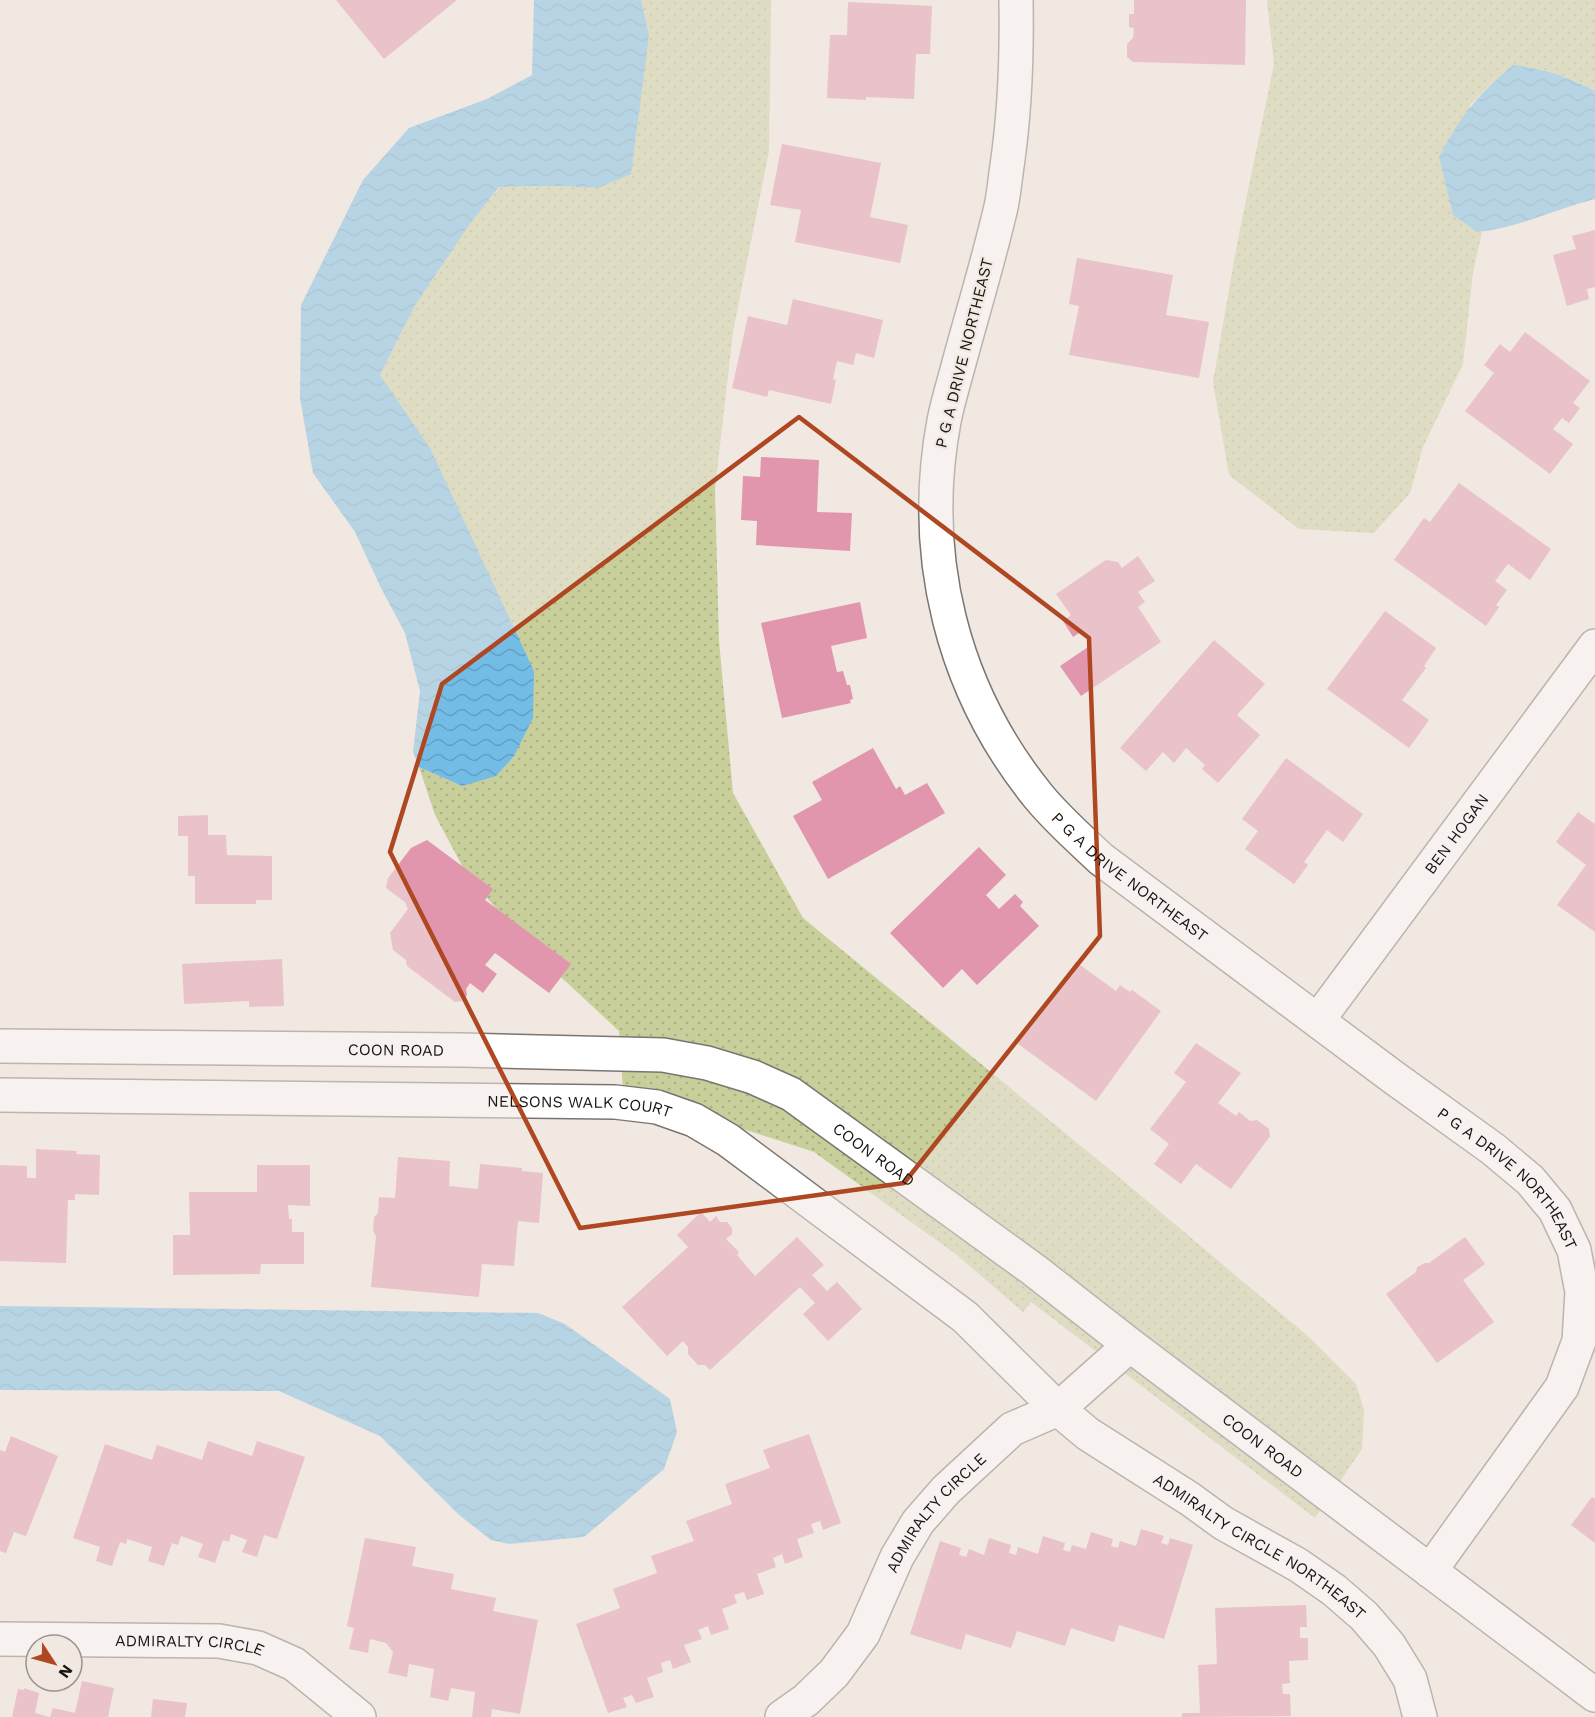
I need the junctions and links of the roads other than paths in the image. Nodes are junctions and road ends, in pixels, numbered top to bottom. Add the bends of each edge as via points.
1 (1016, 0) edge
2 (1595, 646) edge
3 (1318, 1020) junction
4 (0, 1046) edge
5 (0, 1095) edge
6 (1130, 1345) junction
7 (1058, 1409) junction
8 (1430, 1571) junction
9 (0, 1639) edge
10 (1595, 1695) edge
11 (359, 1717) edge
12 (782, 1717) edge
13 (1420, 1717) edge

1 - 3 street, P G A DRIVE NORTHEAST via 1013,122 1002,205 945,419 937,467 939,571 950,627 969,682 991,726 1040,798 1069,830 1101,859
2 - 3 street, BEN HOGAN
3 - 8 street, P G A DRIVE NORTHEAST via 1530,1180 1555,1210 1574,1250 1582,1292 1579,1341 1562,1387
4 - 6 street, COON ROAD via 557,1052 663,1055 707,1063 791,1094 1035,1270
5 - 7 street, NELSONS WALK COURT via 615,1102 657,1107 694,1120 728,1140 965,1317
6 - 7 street, ADMIRALTY CIRCLE
6 - 8 street, COON ROAD
7 - 12 street, ADMIRALTY CIRCLE via 1012,1429 946,1490 918,1522 897,1557 862,1634 834,1673
7 - 13 street, ADMIRALTY CIRCLE NORTHEAST via 1088,1434 1223,1523 1334,1590 1389,1645 1410,1679
8 - 10 street, COON ROAD
9 - 11 street, ADMIRALTY CIRCLE via 219,1641 258,1648 294,1664

